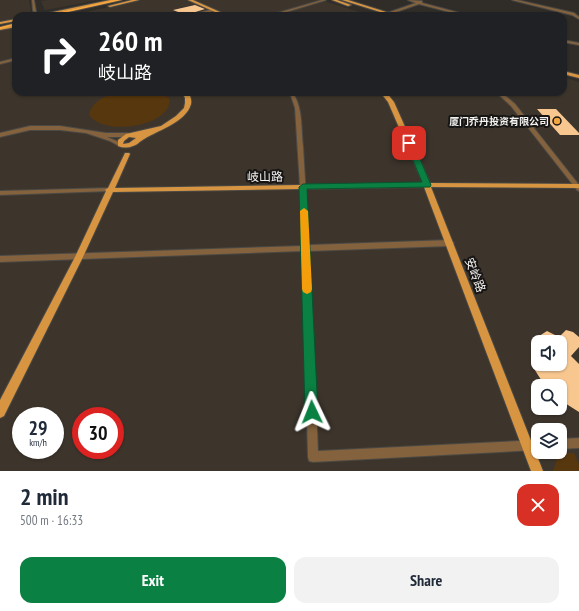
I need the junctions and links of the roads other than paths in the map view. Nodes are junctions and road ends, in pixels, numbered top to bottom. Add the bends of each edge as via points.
1 (33, 0) edge
2 (115, 0) edge
3 (120, 0) edge
4 (130, 0) edge
5 (137, 0) edge
6 (190, 0) edge
7 (325, 0) edge
8 (334, 0) edge
9 (344, 0) edge
10 (409, 0) edge
11 (426, 0) edge
12 (512, 0) edge
13 (523, 1) edge
14 (419, 3) junction
15 (35, 10) joint
16 (213, 10) junction
17 (38, 12) edge
18 (62, 12) edge
19 (63, 12) edge
20 (65, 12) edge
21 (81, 12) edge
22 (205, 12) edge
23 (218, 12) edge
24 (283, 12) edge
25 (375, 12) edge
26 (377, 12) edge
27 (394, 12) edge
28 (453, 12) edge
29 (565, 12) edge
30 (567, 12) edge
31 (573, 14) junction
32 (579, 14) edge
33 (579, 18) edge
34 (12, 22) edge
35 (0, 24) edge
36 (12, 26) edge
37 (0, 29) edge
38 (567, 42) edge
39 (579, 44) edge
40 (12, 60) edge
41 (0, 63) edge
42 (567, 71) edge
43 (579, 75) edge
44 (188, 96) edge
45 (293, 96) edge
46 (386, 96) edge
47 (503, 96) edge
48 (163, 127) junction
49 (87, 132) junction
50 (0, 135) edge
51 (130, 135) junction
52 (140, 139) junction
53 (133, 144) junction
54 (121, 145) junction
55 (127, 154) junction
56 (427, 185) junction
57 (303, 187) junction
58 (578, 187) edge
59 (109, 190) junction
60 (0, 192) edge
61 (450, 243) junction
62 (305, 248) junction
63 (79, 257) junction
64 (0, 259) edge
65 (0, 412) edge
66 (531, 440) edge
67 (579, 443) edge
68 (567, 444) edge
69 (531, 445) edge
70 (535, 459) edge
71 (537, 471) edge

1 - 15 street
2 - 19 main road
3 - 18 highway
4 - 20 highway
5 - 21 main road
6 - 16 main road
7 - 24 street
8 - 25 main road
9 - 26 main road
10 - 14 street
11 - 14 street
12 - 13 street
13 - 29 street
14 - 27 street
14 - 28 street
15 - 17 main road
16 - 22 street
16 - 23 main road
30 - 31 street
31 - 32 street
31 - 33 street
34 - 35 highway
36 - 37 highway
38 - 39 street
40 - 41 street
42 - 43 main road
44 - 48 main road via 184,112
45 - 57 street via 297,108
46 - 56 main road, 安岭路
47 - 58 street via 513,105
48 - 51 main road
48 - 52 main road
49 - 50 street via 60,128 30,128
49 - 51 street
49 - 54 street
51 - 52 main road via 138,136
51 - 54 main road via 123,138
52 - 53 main road
53 - 54 main road
53 - 55 main road
54 - 55 main road
55 - 59 main road
56 - 57 main road, 岐山路
56 - 58 main road, 岐山路
56 - 61 main road, 安岭路
57 - 59 main road, 岐山路
57 - 62 street
59 - 60 street, 岐山路
59 - 63 main road
61 - 62 street
61 - 66 main road, 安岭路
62 - 63 street
62 - 69 street via 313,457
63 - 64 street
63 - 65 main road
67 - 68 street
70 - 71 main road, 安岭路

